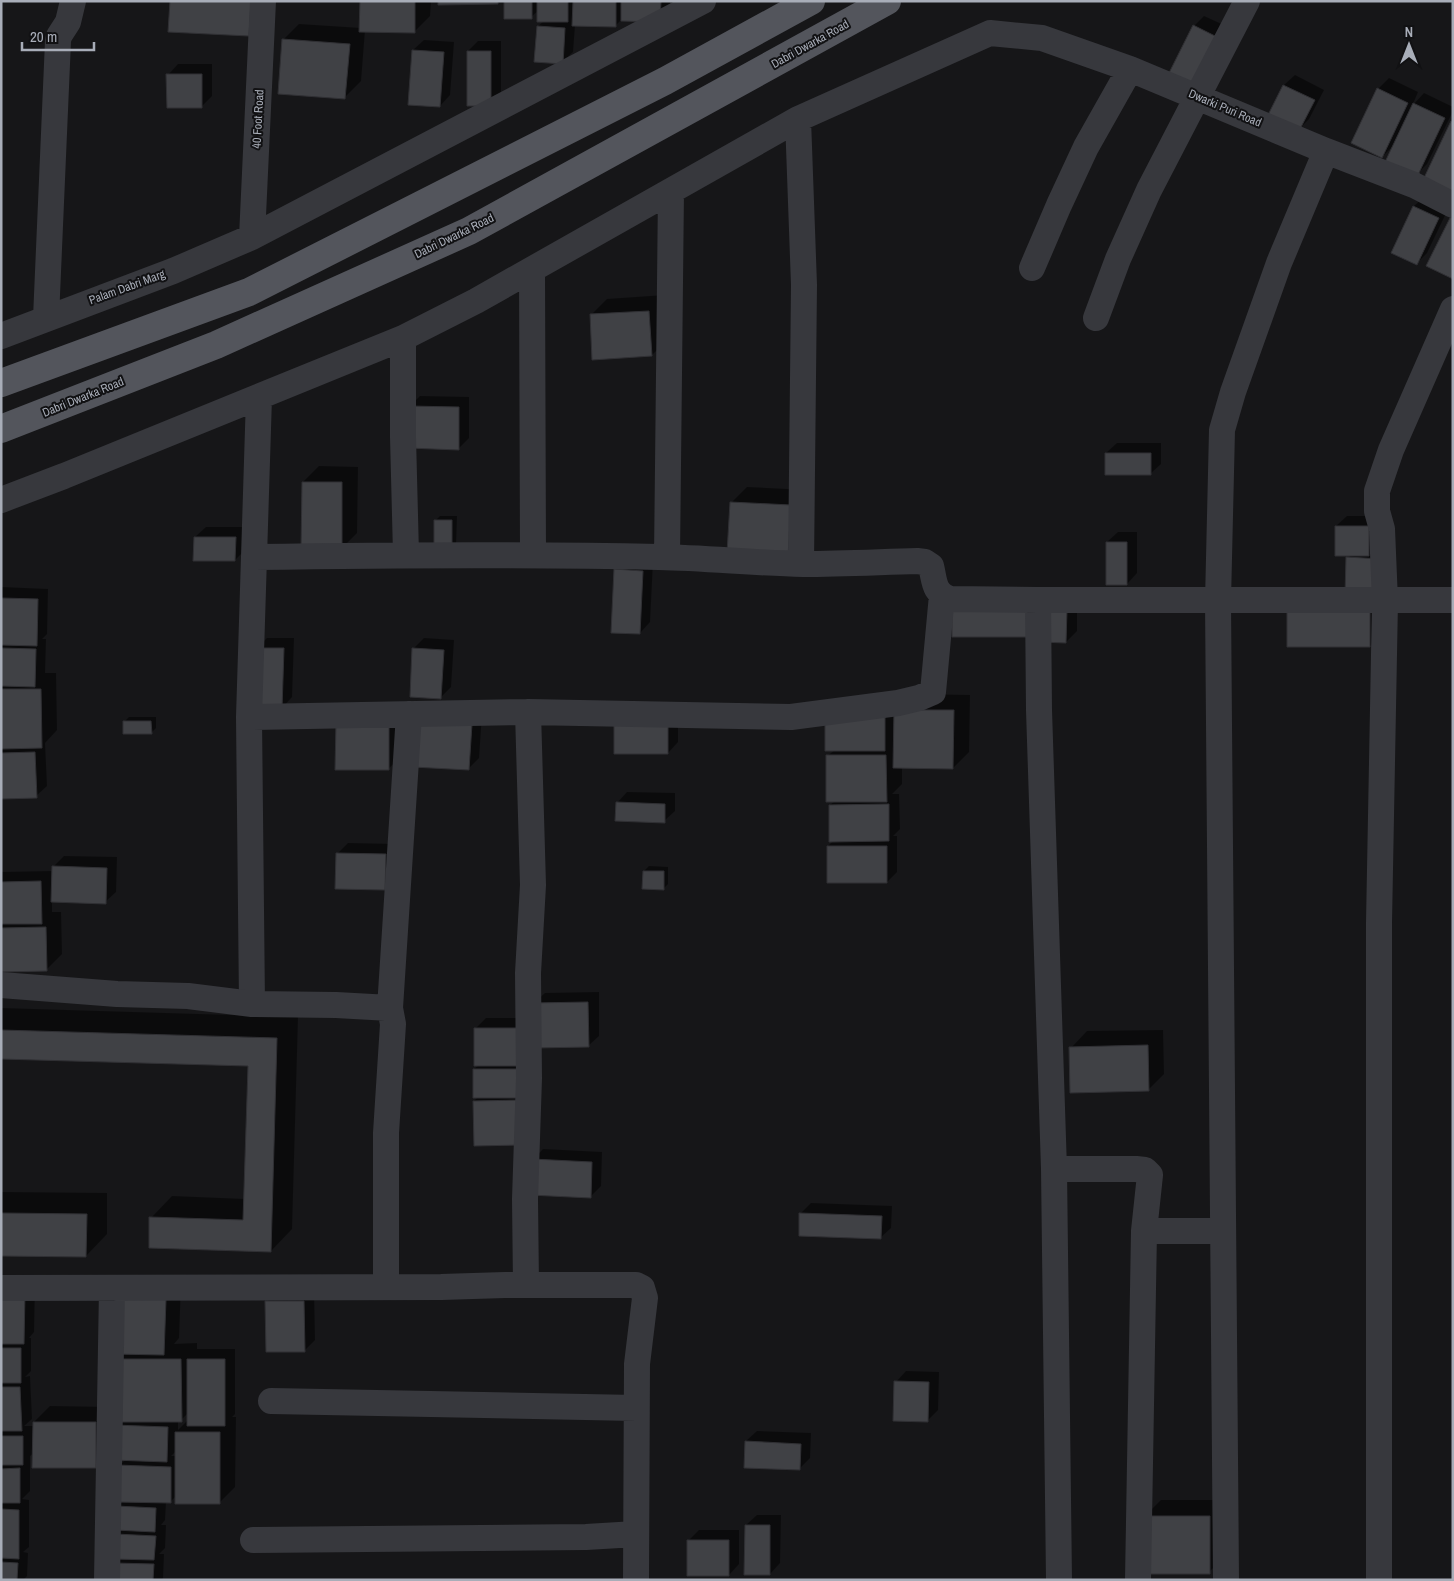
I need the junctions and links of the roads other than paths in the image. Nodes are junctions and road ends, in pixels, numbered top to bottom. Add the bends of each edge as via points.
1 (73, 1) edge
2 (263, 1) edge
3 (811, 1) edge
4 (887, 1) edge
5 (1247, 1) edge
6 (701, 2) edge
7 (1130, 69) junction
8 (1197, 96) junction
9 (798, 119) junction
10 (1326, 151) junction
11 (671, 191) junction
12 (1453, 205) edge
13 (252, 237) junction
14 (1032, 268) dead end
15 (532, 270) junction
16 (1453, 309) edge
17 (46, 318) junction
18 (1096, 318) dead end
19 (1, 336) edge
20 (403, 338) junction
21 (1, 383) edge
22 (258, 397) junction
23 (1, 430) edge
24 (1, 500) edge
25 (406, 554) junction
26 (533, 554) junction
27 (254, 557) junction
28 (667, 557) junction
29 (801, 564) junction
30 (942, 595) junction
31 (1038, 600) junction
32 (1453, 600) edge
33 (1218, 601) junction
34 (1385, 601) junction
35 (528, 712) junction
36 (409, 714) junction
37 (249, 717) junction
38 (1, 985) edge
39 (252, 1004) junction
40 (390, 1008) junction
41 (1054, 1169) junction
42 (1144, 1231) junction
43 (1223, 1231) junction
44 (526, 1285) junction
45 (386, 1287) junction
46 (1, 1288) edge
47 (112, 1288) junction
48 (271, 1402) dead end
49 (636, 1408) junction
50 (636, 1534) junction
51 (253, 1540) dead end
52 (107, 1580) edge
53 (636, 1580) edge
54 (1059, 1580) edge
55 (1138, 1580) edge
56 (1226, 1580) edge
57 (1379, 1580) edge

1 - 17 street via 68,22 58,41
2 - 13 street, 40 Foot Road
3 - 21 main road via 665,80 249,292
4 - 23 main road, Dabri Dwarka Road via 469,231 216,345
5 - 8 street
6 - 13 street, Palam Dabri Marg
7 - 8 street, Dwarki Puri Road
7 - 9 street, Dwarki Puri Road via 1042,38 990,33
7 - 14 street via 1086,147
8 - 10 street, Dwarki Puri Road
8 - 18 street via 1149,190
9 - 11 street
9 - 29 street via 804,285
10 - 12 street, Dwarki Puri Road
10 - 33 street via 1279,263 1222,430
11 - 15 street
11 - 28 street
13 - 17 street, Palam Dabri Marg
15 - 20 street
15 - 26 street
16 - 34 street via 1400,427 1377,491
17 - 19 street, Palam Dabri Marg
20 - 22 street
20 - 25 street
22 - 24 street
22 - 27 street
25 - 26 street
25 - 27 street
26 - 28 street
27 - 37 street
28 - 29 street
29 - 30 street via 917,560 931,566 936,588
30 - 31 street via 950,599
30 - 35 street via 934,692 919,698 791,717
31 - 33 street
31 - 41 street via 1038,710
32 - 34 street
33 - 34 street
33 - 43 street
34 - 57 street via 1379,923
35 - 36 street
35 - 44 street via 533,885 528,973
36 - 37 street
36 - 40 street
37 - 39 street
38 - 39 street via 188,996
39 - 40 street
40 - 45 street via 393,1024 386,1132
41 - 42 street via 1145,1170 1150,1175
41 - 54 street
42 - 43 street
42 - 55 street
43 - 56 street
44 - 45 street
44 - 49 street via 636,1285 642,1288 645,1298
45 - 47 street
46 - 47 street
47 - 52 street
48 - 49 street
49 - 50 street
50 - 51 street
50 - 53 street

